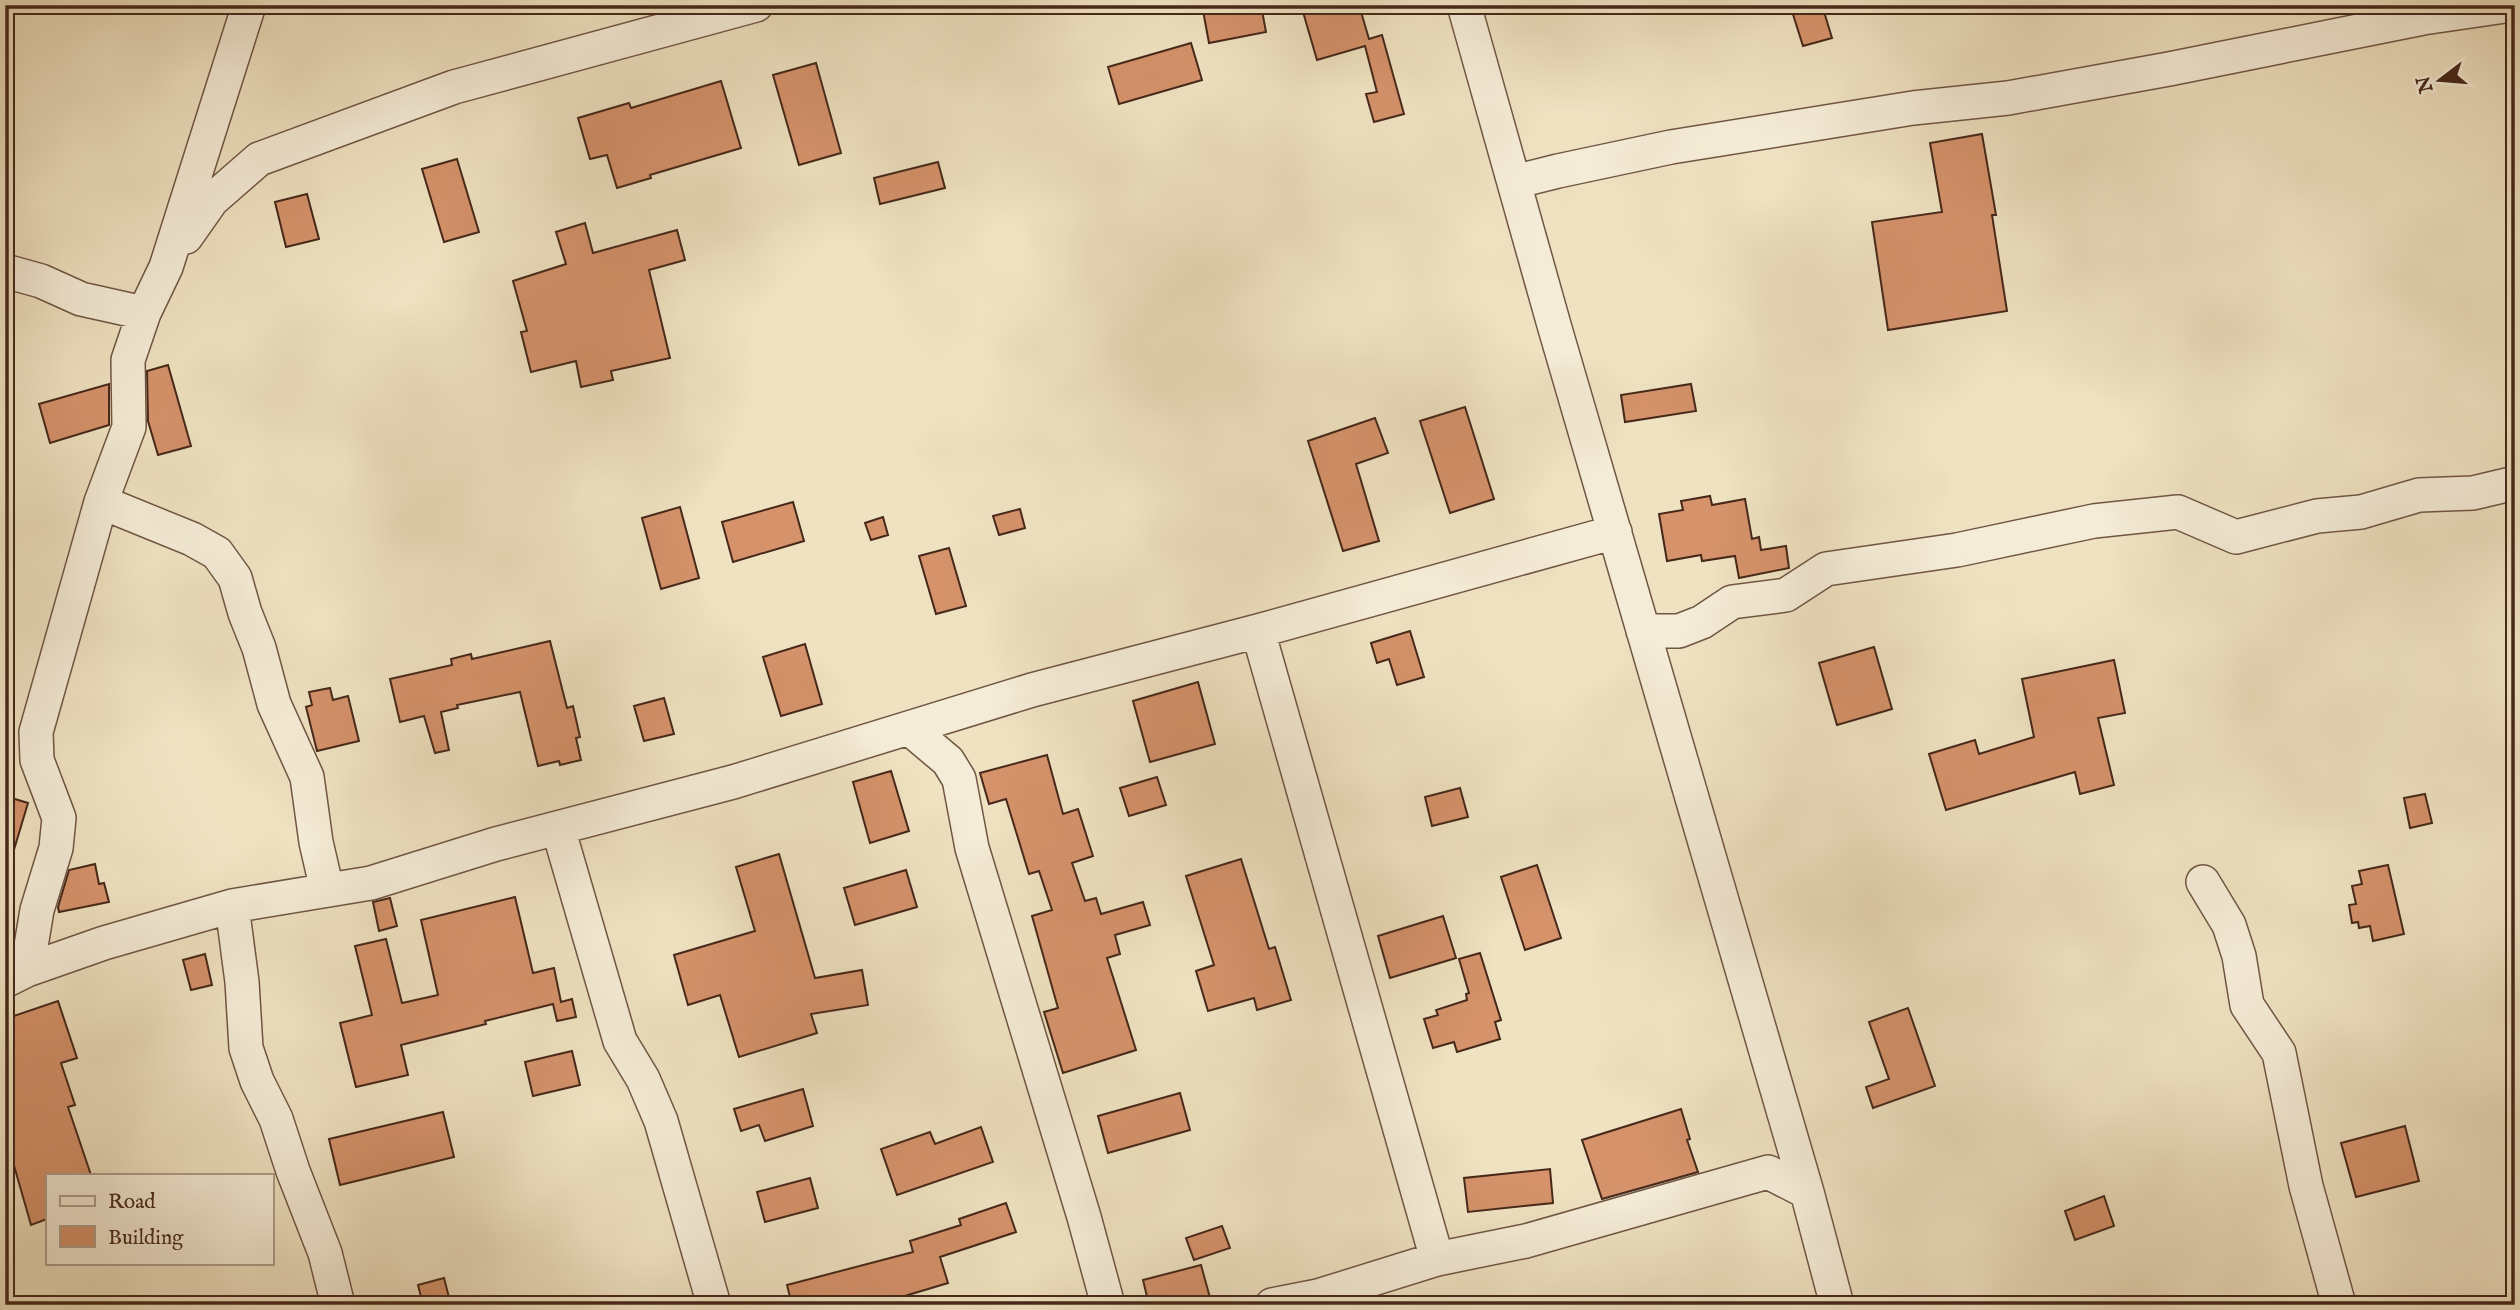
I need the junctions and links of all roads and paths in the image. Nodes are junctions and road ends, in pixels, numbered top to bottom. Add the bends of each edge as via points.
1 (249, 5) edge
2 (756, 5) edge
3 (1464, 5) edge
4 (2512, 5) edge
5 (1514, 183) junction
6 (166, 267) junction
7 (5, 271) edge
8 (144, 313) junction
9 (2515, 483) edge
10 (101, 502) junction
11 (1615, 532) junction
12 (1258, 631) junction
13 (1643, 631) junction
14 (910, 729) junction
15 (558, 828) junction
16 (2203, 882) dead end
17 (327, 890) junction
18 (232, 906) junction
19 (16, 976) edge
20 (1807, 1192) junction
21 (1437, 1259) junction
22 (338, 1305) edge
23 (714, 1305) edge
24 (1108, 1305) edge
25 (1272, 1305) edge
26 (1837, 1305) edge
27 (2339, 1305) edge

1 - 6 street
2 - 6 street via 454,87 259,159 212,200
3 - 5 street
4 - 5 street via 2021,95 1730,137
5 - 11 street
6 - 8 street
7 - 8 street via 81,299
8 - 10 street via 128,360 130,426
9 - 13 street via 2473,493 2419,495 2361,512 2317,516 2236,537 2178,512 2094,521 1957,550 1826,569 1786,595 1732,602 1679,631
10 - 17 street via 217,553 235,578 274,704 307,777
10 - 19 street via 36,732 37,760 59,818 56,848
11 - 12 street
11 - 13 street
12 - 14 street via 1032,690
12 - 21 street
13 - 20 street
14 - 15 street
14 - 24 street via 948,761 959,779 972,848
15 - 17 street via 371,883
15 - 23 street via 620,1041 661,1121
16 - 27 street via 2229,925 2247,1005 2279,1053 2306,1186
17 - 18 street
18 - 19 street via 104,943
18 - 22 street via 246,1048 325,1253
20 - 21 street via 1769,1172 1526,1241
20 - 26 street
21 - 25 street via 1318,1296

